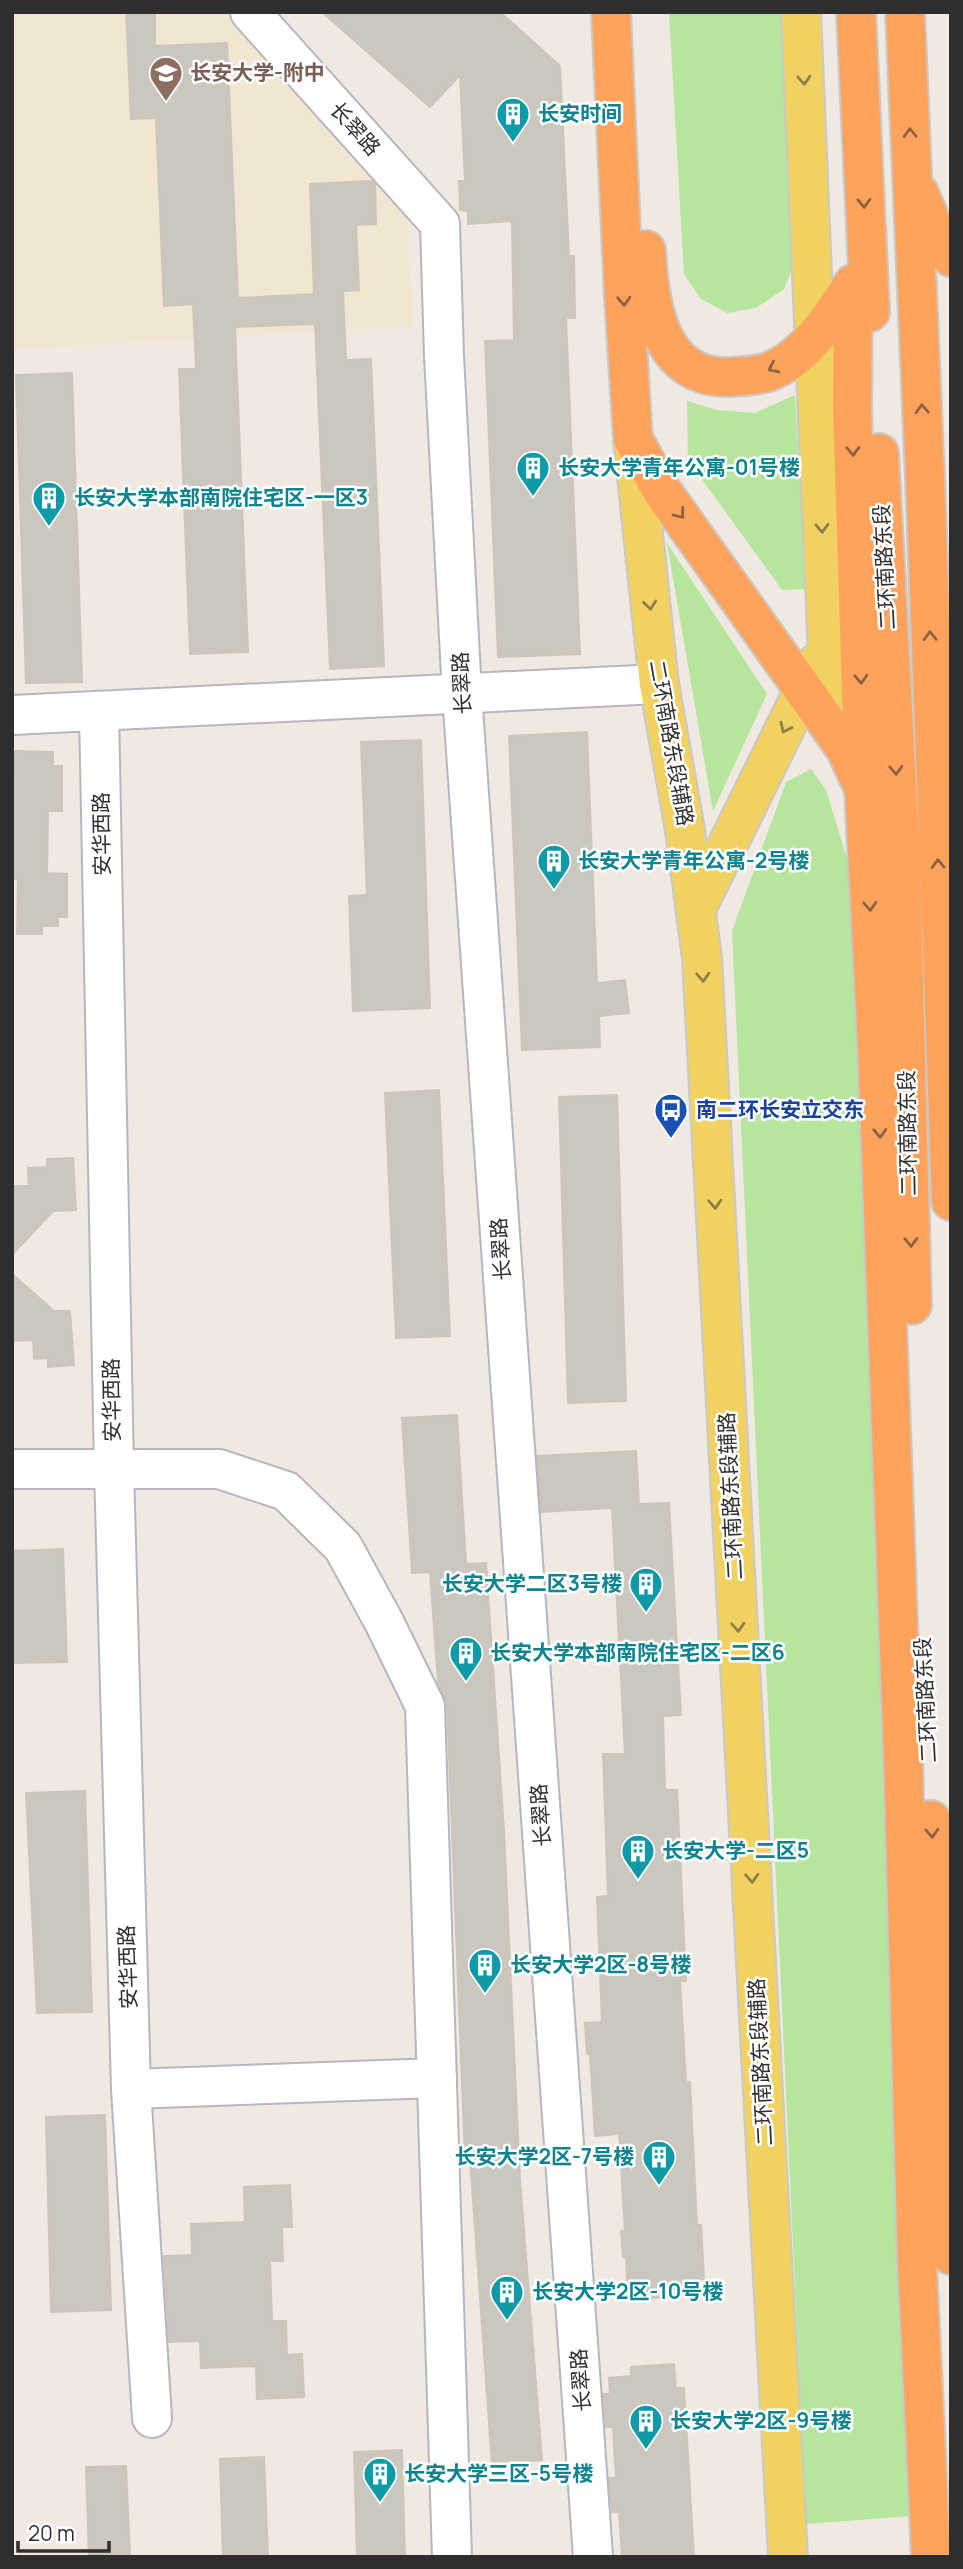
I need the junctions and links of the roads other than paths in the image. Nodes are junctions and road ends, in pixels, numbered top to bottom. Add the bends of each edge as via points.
1 (250, 12) edge
2 (611, 12) edge
3 (634, 12) edge
4 (801, 12) edge
5 (856, 12) edge
6 (905, 12) edge
7 (912, 176) junction
8 (951, 257) edge
9 (860, 275) junction
10 (815, 337) junction
11 (633, 439) junction
12 (826, 645) junction
13 (659, 684) junction
14 (803, 692) junction
15 (462, 694) junction
16 (99, 712) junction
17 (12, 715) edge
18 (831, 729) junction
19 (864, 788) junction
20 (696, 909) junction
21 (951, 930) edge
22 (942, 967) junction
23 (873, 977) junction
24 (907, 1102) junction
25 (951, 1201) edge
26 (12, 1469) edge
27 (114, 1469) junction
28 (437, 2078) junction
29 (131, 2089) junction
30 (951, 2255) edge
31 (152, 2418) dead end
32 (453, 2557) edge
33 (593, 2557) edge
34 (788, 2557) edge
35 (932, 2557) edge

1 - 15 lane, 长翠路 via 440,224
2 -> 11 highway
10 -> 3 highway via 768,373 714,377 693,369 670,349 657,326 648,288
4 -> 10 main road
5 -> 9 highway, 二环南路东段
7 -> 6 highway, 二环南路东段
7 - 8 highway
22 -> 7 highway, 二环南路东段
9 - 10 highway
9 -> 19 highway via 852,408
9 -> 24 highway, 二环南路东段 via 884,530 901,858
10 -> 12 main road
11 -> 13 main road, 二环南路东段辅路
11 -> 14 highway via 662,491
12 - 14 main road
12 - 18 main road
13 - 15 lane
13 - 20 main road, 二环南路东段辅路
14 - 18 highway
14 -> 20 main road
15 - 16 lane
15 - 33 lane, 长翠路
16 - 17 lane
16 - 27 lane, 安华西路
18 - 19 highway
19 -> 23 highway
20 -> 34 main road, 二环南路东段辅路
21 - 22 highway
22 - 25 highway, 二环南路东段
23 - 24 highway
23 -> 35 highway via 917,2266
24 -> 30 highway, 二环南路东段 via 918,1545
26 - 27 lane
27 - 28 lane via 219,1469 286,1491 343,1547 384,1622 425,1706
27 - 29 lane, 安华西路
28 - 29 lane
28 - 32 lane
29 - 31 lane, 安华西路

